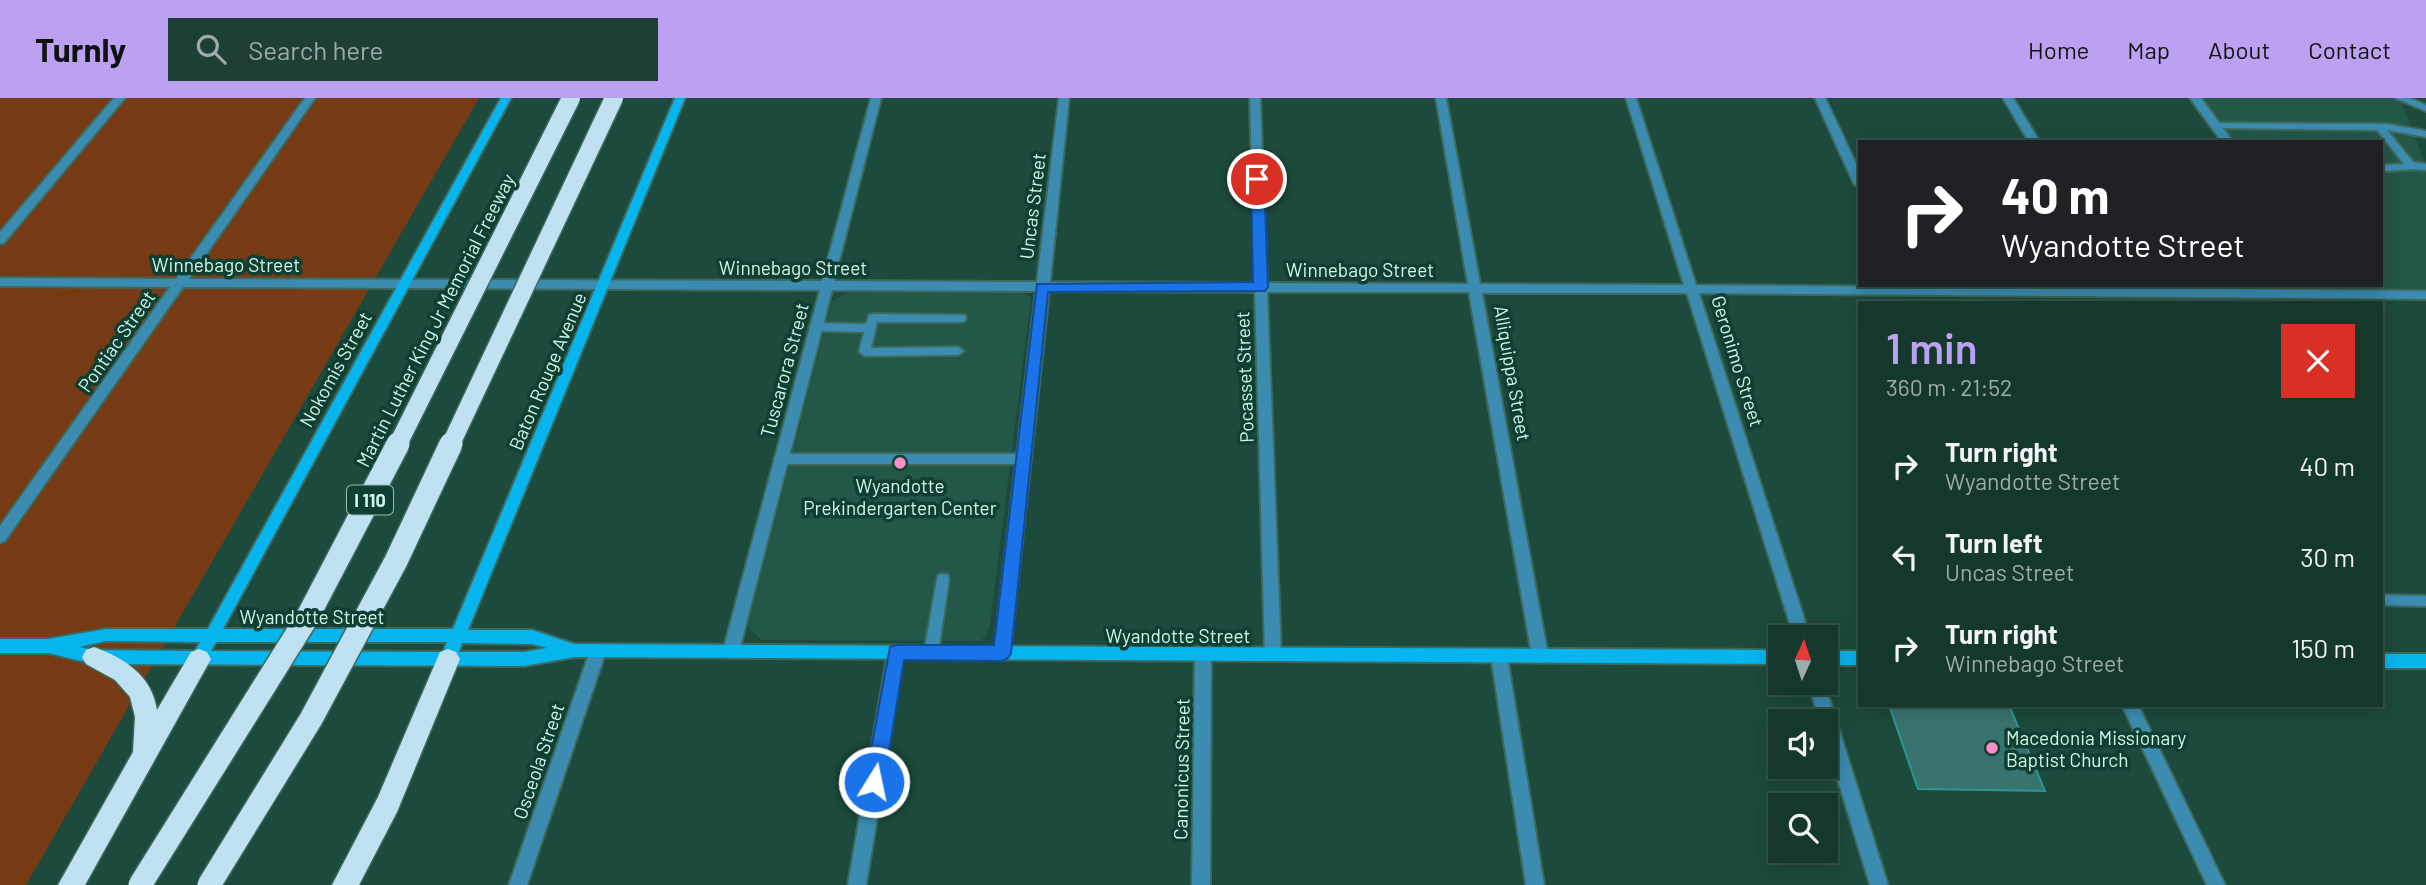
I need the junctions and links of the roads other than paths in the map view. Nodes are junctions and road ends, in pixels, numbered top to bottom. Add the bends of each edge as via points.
1 (120, 98) edge
2 (310, 98) edge
3 (506, 98) edge
4 (572, 98) edge
5 (614, 98) edge
6 (680, 98) edge
7 (876, 98) edge
8 (1064, 98) edge
9 (1255, 98) edge
10 (1441, 98) edge
11 (1631, 98) edge
12 (1820, 98) edge
13 (2008, 98) edge
14 (2195, 98) edge
15 (2400, 98) edge
16 (2426, 108) edge
17 (2216, 126) junction
18 (2380, 127) junction
19 (2426, 134) edge
20 (2034, 140) edge
21 (2226, 140) edge
22 (2410, 165) junction
23 (2426, 167) edge
24 (2383, 168) edge
25 (1858, 180) edge
26 (0, 240) edge
27 (0, 282) edge
28 (181, 283) junction
29 (403, 284) junction
30 (604, 285) junction
31 (825, 286) junction
32 (1042, 287) junction
33 (1261, 287) junction
34 (1477, 289) junction
35 (2340, 289) edge
36 (1693, 290) junction
37 (1911, 293) edge
38 (2129, 293) edge
39 (2426, 295) edge
40 (961, 318) dead end
41 (815, 327) junction
42 (870, 328) junction
43 (958, 351) dead end
44 (780, 459) junction
45 (1023, 459) junction
46 (0, 537) edge
47 (943, 579) dead end
48 (2383, 600) edge
49 (2426, 601) edge
50 (1798, 625) edge
51 (212, 635) junction
52 (458, 636) junction
53 (0, 646) edge
54 (48, 646) junction
55 (575, 650) junction
56 (598, 651) junction
57 (730, 651) junction
58 (896, 652) junction
59 (931, 653) junction
60 (1002, 653) junction
61 (1203, 654) junction
62 (1273, 654) junction
63 (1499, 656) junction
64 (1540, 656) junction
65 (94, 657) junction
66 (1768, 657) edge
67 (1838, 658) edge
68 (1858, 658) edge
69 (199, 659) junction
70 (448, 659) junction
71 (2383, 661) edge
72 (2426, 661) edge
73 (1820, 695) edge
74 (2131, 707) edge
75 (145, 756) junction
76 (71, 885) edge
77 (140, 885) edge
78 (209, 885) edge
79 (345, 885) edge
80 (518, 885) edge
81 (857, 885) edge
82 (1200, 885) edge
83 (1535, 885) edge
84 (1879, 885) edge
85 (2216, 885) edge

1 - 26 street
2 - 28 street, Pontiac Street
3 - 29 street, Nokomis Street
4 - 77 highway, Martin Luther King Jr Memorial Freeway / I 110, bridge via 308,616
5 - 78 highway, I 110, bridge via 396,561 311,719
6 - 30 street, Baton Rouge Avenue
7 - 31 street, Tuscarora Street
8 - 32 street, Uncas Street
9 - 33 street, Pocasset Street
10 - 34 street, Alliquippa Street
11 - 36 street, Geronimo Street
12 - 25 street
13 - 20 street
14 - 17 street
15 - 16 lane
17 - 18 lane
17 - 21 street
18 - 19 lane
18 - 22 lane
22 - 23 lane
22 - 24 lane
27 - 28 street, Winnebago Street
28 - 29 street, Winnebago Street
28 - 46 street, Pontiac Street
29 - 30 street, Winnebago Street
29 - 51 street, Nokomis Street
30 - 31 street, Winnebago Street
30 - 52 street, Baton Rouge Avenue
31 - 32 street, Winnebago Street
31 - 41 street, Tuscarora Street
32 - 33 street, Winnebago Street
32 - 45 street, Uncas Street
33 - 34 street, Winnebago Street
33 - 62 street, Pocasset Street
34 - 36 street, Winnebago Street
34 - 64 street, Alliquippa Street
35 - 38 street, Winnebago Street
35 - 39 street, Winnebago Street
36 - 37 street, Winnebago Street
36 - 50 street, Geronimo Street
37 - 38 street, Winnebago Street
40 - 42 lane via 873,318
41 - 42 lane
41 - 44 street, Tuscarora Street
42 - 43 lane via 865,352
44 - 45 lane
44 - 57 street, Tuscarora Street
45 - 60 street, Uncas Street
47 - 59 lane
48 - 49 lane
51 - 52 street, Wyandotte Street
51 - 54 street, Wyandotte Street via 106,635
51 - 69 street, Nokomis Street
52 - 55 street, Wyandotte Street via 532,637
52 - 70 street, Baton Rouge Avenue
53 - 54 street, Wyandotte Street
54 - 65 street, Wyandotte Street
55 - 56 street, Wyandotte Street
55 - 70 street, Wyandotte Street via 524,659
56 - 57 street, Wyandotte Street
56 - 80 street, Osceola Street
57 - 58 street, Wyandotte Street
58 - 59 street, Wyandotte Street
58 - 81 street
59 - 60 street, Wyandotte Street
60 - 61 street, Wyandotte Street
61 - 62 street, Wyandotte Street
61 - 82 street, Canonicus Street
62 - 63 street, Wyandotte Street
63 - 64 street, Wyandotte Street
63 - 83 street
64 - 66 street, Wyandotte Street
65 - 69 street, Wyandotte Street
65 - 75 highway via 125,673 143,697
67 - 68 street
69 - 70 street, Wyandotte Street
69 - 75 highway
70 - 79 highway via 388,804
71 - 72 street
73 - 84 street
74 - 85 street
75 - 76 highway

